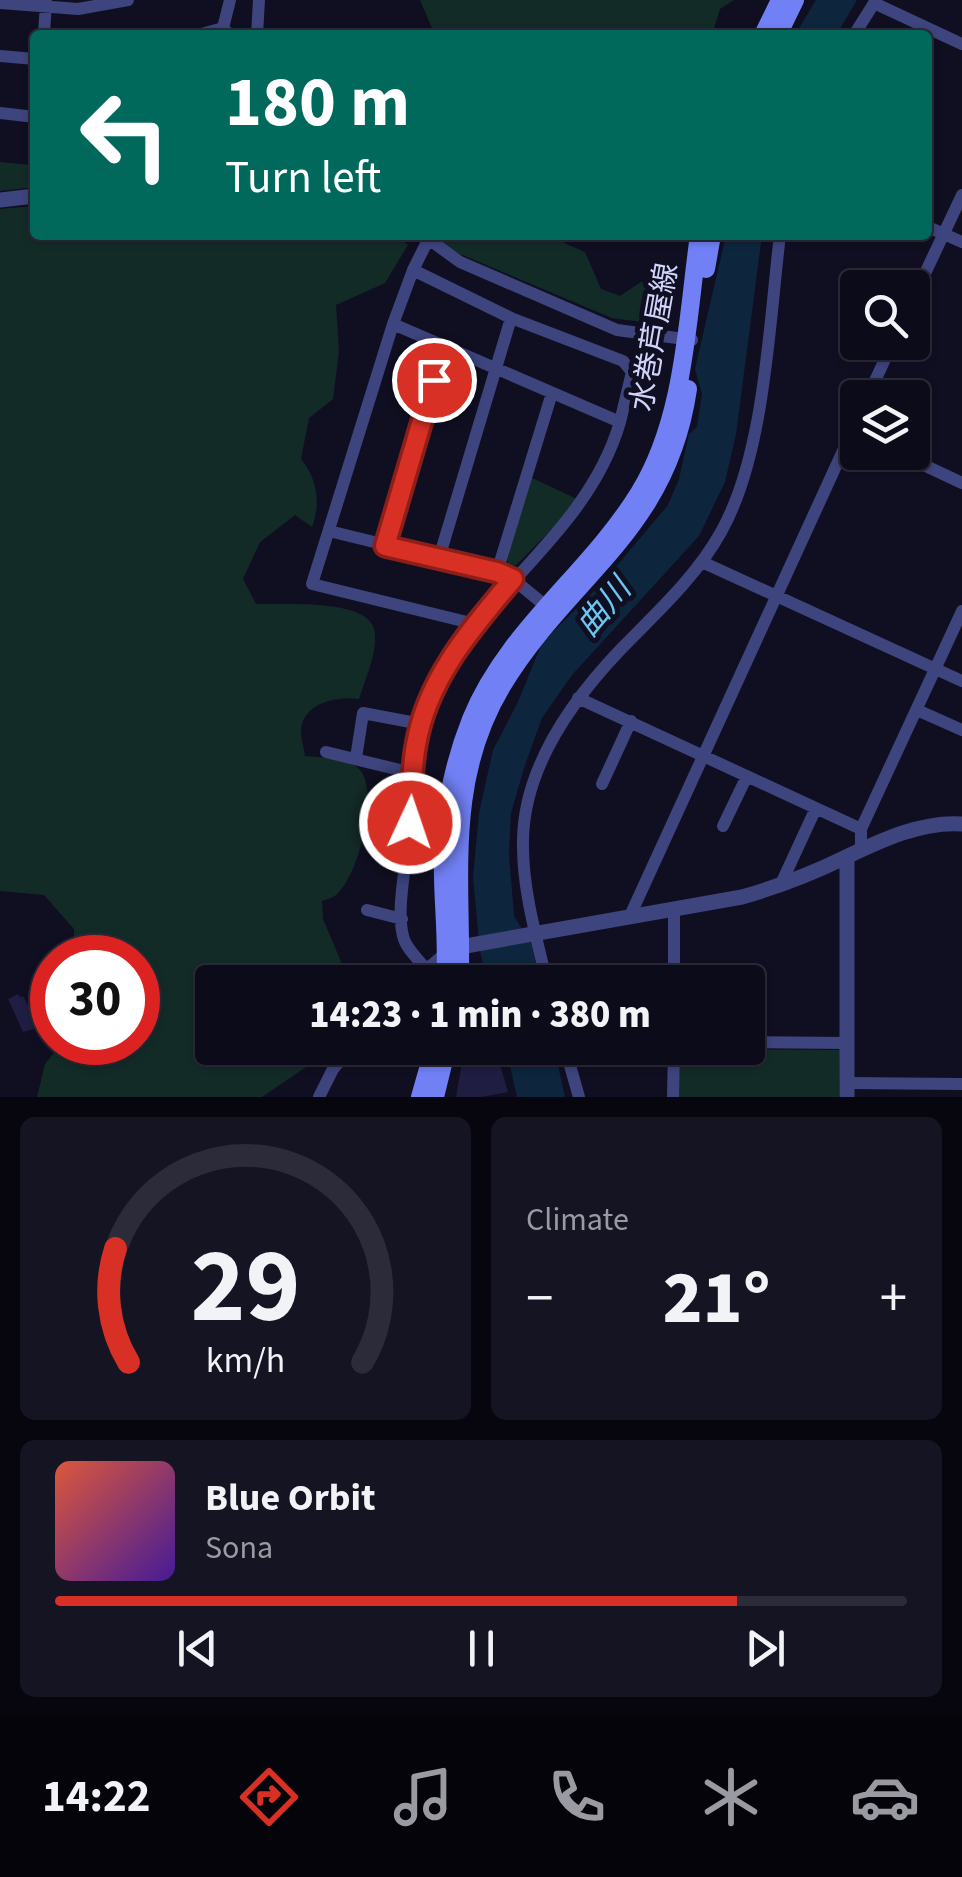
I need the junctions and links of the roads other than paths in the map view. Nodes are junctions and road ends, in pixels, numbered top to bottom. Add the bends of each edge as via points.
1 (128, 0) edge
2 (230, 0) edge
3 (259, 0) edge
4 (780, 0) edge
5 (795, 0) edge
6 (875, 2) edge
7 (0, 3) edge
8 (46, 4) edge
9 (44, 30) edge
10 (226, 30) edge
11 (258, 30) edge
12 (765, 30) edge
13 (780, 30) edge
14 (857, 30) edge
15 (962, 44) edge
16 (0, 56) edge
17 (30, 59) edge
18 (0, 112) edge
19 (30, 116) edge
20 (962, 195) edge
21 (30, 197) edge
22 (0, 200) edge
23 (932, 228) edge
24 (944, 234) junction
25 (425, 240) edge
26 (430, 240) edge
27 (699, 240) edge
28 (711, 240) edge
29 (779, 240) edge
30 (962, 242) edge
31 (413, 270) junction
32 (927, 270) edge
33 (511, 318) junction
34 (393, 324) junction
35 (689, 340) junction
36 (443, 346) junction
37 (497, 370) junction
38 (552, 392) junction
39 (620, 422) junction
40 (840, 463) edge
41 (930, 468) edge
42 (962, 483) edge
43 (329, 531) junction
44 (385, 546) junction
45 (439, 558) junction
46 (702, 562) junction
47 (497, 572) junction
48 (513, 579) junction
49 (776, 594) junction
50 (552, 610) junction
51 (962, 611) edge
52 (475, 624) junction
53 (935, 669) junction
54 (962, 680) edge
55 (578, 698) junction
56 (917, 710) junction
57 (630, 721) junction
58 (420, 724) junction
59 (962, 730) edge
60 (326, 752) dead end
61 (702, 755) junction
62 (356, 758) junction
63 (412, 773) junction
64 (747, 776) junction
65 (602, 784) dead end
66 (816, 808) junction
67 (962, 824) edge
68 (723, 826) dead end
69 (861, 829) junction
70 (854, 853) junction
71 (780, 886) junction
72 (674, 909) junction
73 (366, 910) dead end
74 (629, 918) junction
75 (402, 919) junction
76 (533, 934) junction
77 (460, 947) junction
78 (423, 965) edge
79 (430, 965) edge
80 (452, 965) edge
81 (460, 965) edge
82 (542, 965) edge
83 (674, 965) edge
84 (765, 1042) edge
85 (848, 1043) junction
86 (337, 1065) edge
87 (429, 1065) edge
88 (443, 1065) edge
89 (570, 1065) edge
90 (674, 1065) edge
91 (962, 1084) edge
92 (847, 1090) edge
93 (318, 1097) edge
94 (420, 1097) edge
95 (435, 1097) edge
96 (579, 1097) edge
97 (673, 1097) edge

1 - 8 street via 78,10
2 - 10 street
3 - 11 street
4 - 12 main road
5 - 13 main road
6 - 14 street
6 - 15 street
7 - 8 street
8 - 9 street
16 - 17 street
18 - 19 street
20 - 24 street
21 - 22 street
23 - 24 street
24 - 30 street
24 - 32 street
25 - 31 street
26 - 35 street via 460,262 617,330
27 - 35 main road, 水巻芦屋線
28 - 35 main road, 水巻芦屋線
29 - 46 street via 748,464
31 - 33 street
31 - 34 street
33 - 37 street
33 - 39 street via 623,361 632,372
34 - 36 street
34 - 43 street
35 - 50 main road, 水巻芦屋線 via 685,405 668,467 635,525
36 - 37 street
36 - 44 street
37 - 38 street
37 - 45 street
38 - 39 street
38 - 47 street
39 - 48 street via 582,504
40 - 49 street
41 - 42 street
43 - 44 street
43 - 52 street via 312,584
44 - 45 street
45 - 47 street
46 - 49 street
46 - 55 street
47 - 48 street
48 - 50 street
48 - 52 street
49 - 53 street
49 - 61 street
50 - 77 main road, 水巻芦屋線 via 501,688 474,757 458,832
51 - 53 street
52 - 58 street via 457,646
53 - 54 street
53 - 56 street
55 - 57 street
55 - 76 street via 549,746 523,834
56 - 59 street
56 - 69 street
57 - 61 street
57 - 65 street
58 - 62 street via 362,713
58 - 63 street
60 - 62 street
61 - 64 street
61 - 74 street
62 - 63 street
63 - 75 street
64 - 66 street
64 - 68 street
66 - 69 street
66 - 71 street
67 - 70 street via 922,828
69 - 70 street
70 - 71 street
70 - 85 street
71 - 72 street
72 - 74 street
72 - 83 street
73 - 75 street
74 - 76 street
75 - 78 street via 403,938
76 - 77 street
76 - 82 street
77 - 79 street
77 - 80 main road, 水巻芦屋線
77 - 81 main road, 水巻芦屋線
84 - 85 street
85 - 92 street
86 - 93 street
87 - 94 main road
88 - 95 main road
89 - 96 street
90 - 97 street
91 - 92 street

